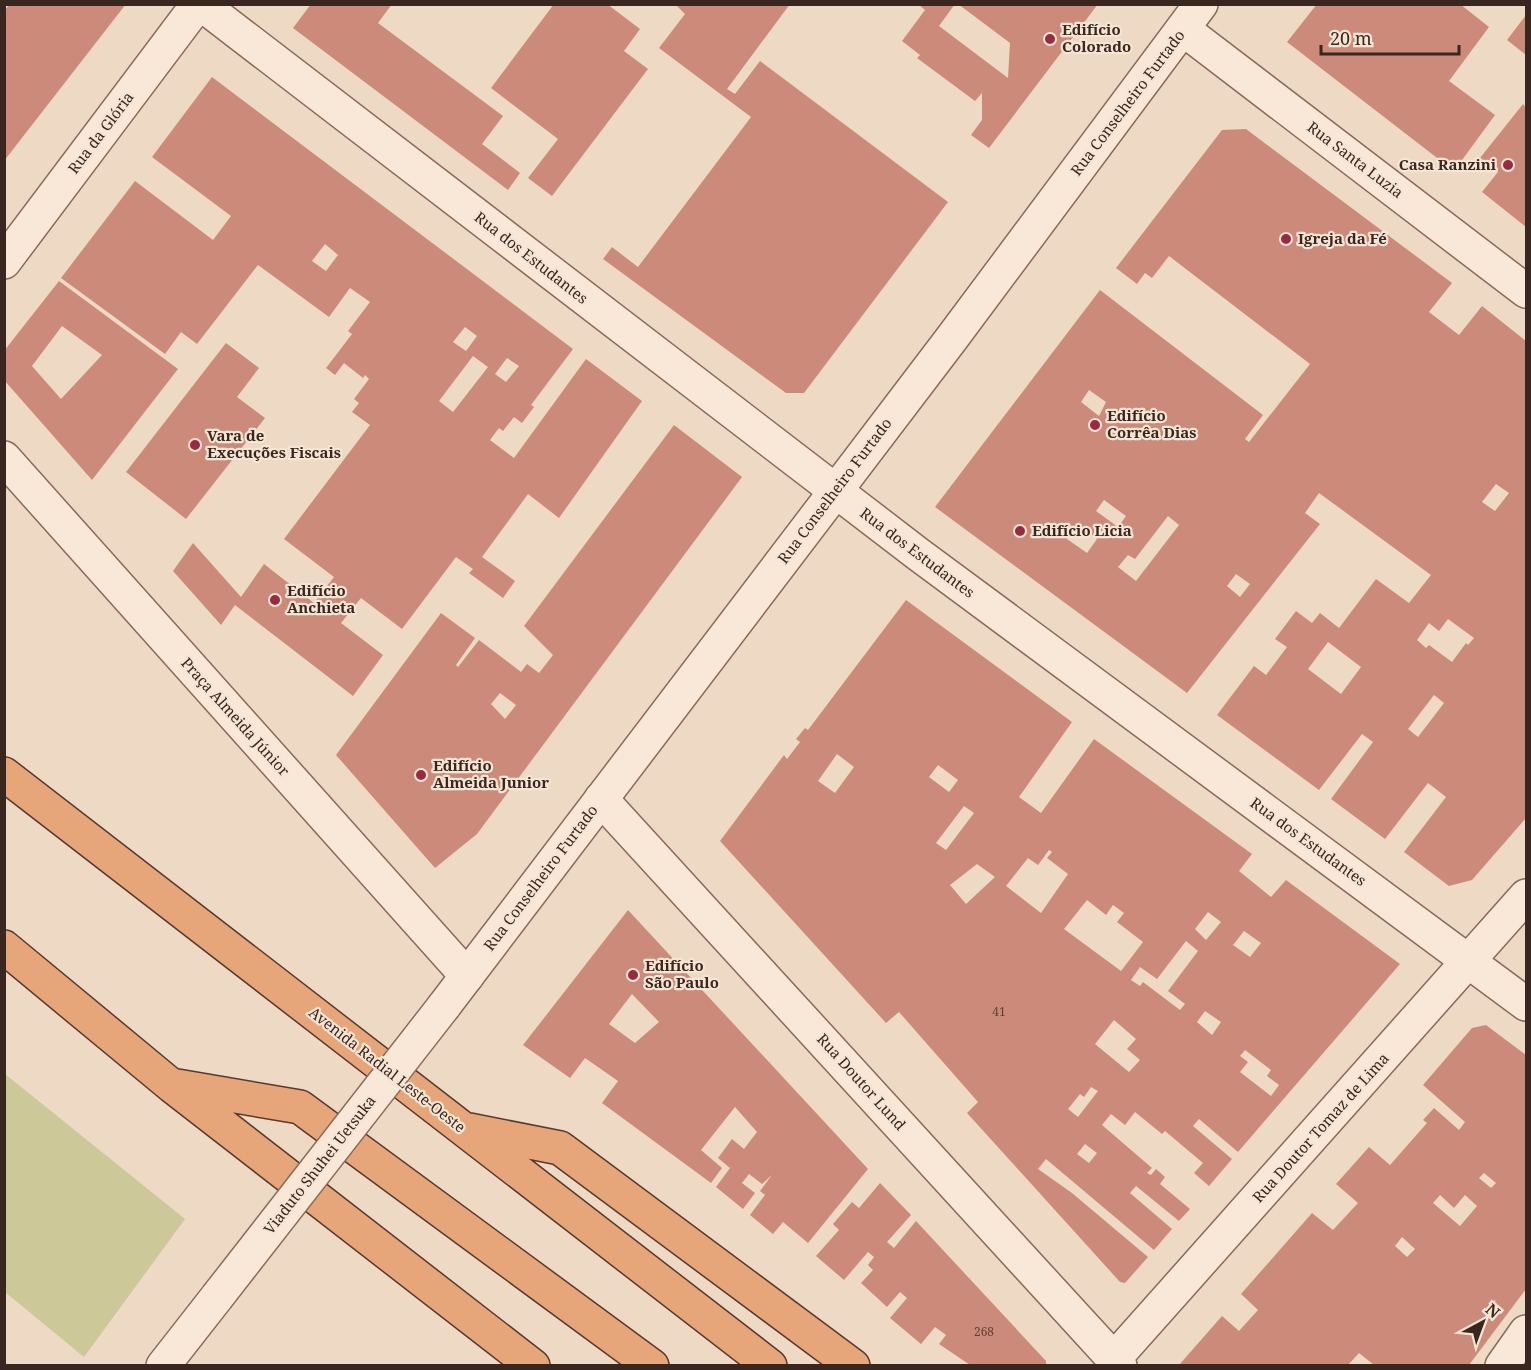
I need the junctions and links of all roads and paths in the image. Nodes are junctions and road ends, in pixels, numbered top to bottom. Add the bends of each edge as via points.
1 (200, 4) edge
2 (1192, 17) edge
3 (4, 262) edge
4 (1527, 291) edge
5 (4, 458) edge
6 (835, 491) junction
7 (4, 774) edge
8 (602, 799) junction
9 (1527, 896) edge
10 (4, 947) edge
11 (1469, 962) junction
12 (467, 976) junction
13 (1527, 1004) edge
14 (172, 1086) junction
15 (462, 1128) junction
16 (1527, 1332) edge
17 (1117, 1362) edge
18 (163, 1365) edge
19 (533, 1365) edge
20 (652, 1365) edge
21 (770, 1365) edge
22 (853, 1365) edge
23 (1502, 1365) edge

1 - 3 street, Rua da Glória
1 - 6 street, Rua dos Estudantes
2 - 4 street, Rua Santa Luzia
2 - 6 street, Rua Conselheiro Furtado
5 - 12 street, Praça Almeida Júnior
6 - 8 street, Rua Conselheiro Furtado
6 - 11 street, Rua dos Estudantes
7 - 15 highway, Avenida Radial Leste-Oeste
8 - 12 street, Rua Conselheiro Furtado
8 - 17 street, Rua Doutor Lund
9 - 11 street, Rua Doutor Tomaz de Lima
10 - 14 highway
11 - 13 street, Rua dos Estudantes
11 - 17 street, Rua Doutor Tomaz de Lima
12 - 18 street, Viaduto Shuhei Uetsuka, bridge
14 - 19 highway
14 - 20 highway via 300,1107
15 - 21 highway, Avenida Radial Leste-Oeste
15 - 22 highway via 560,1148
16 - 23 street

